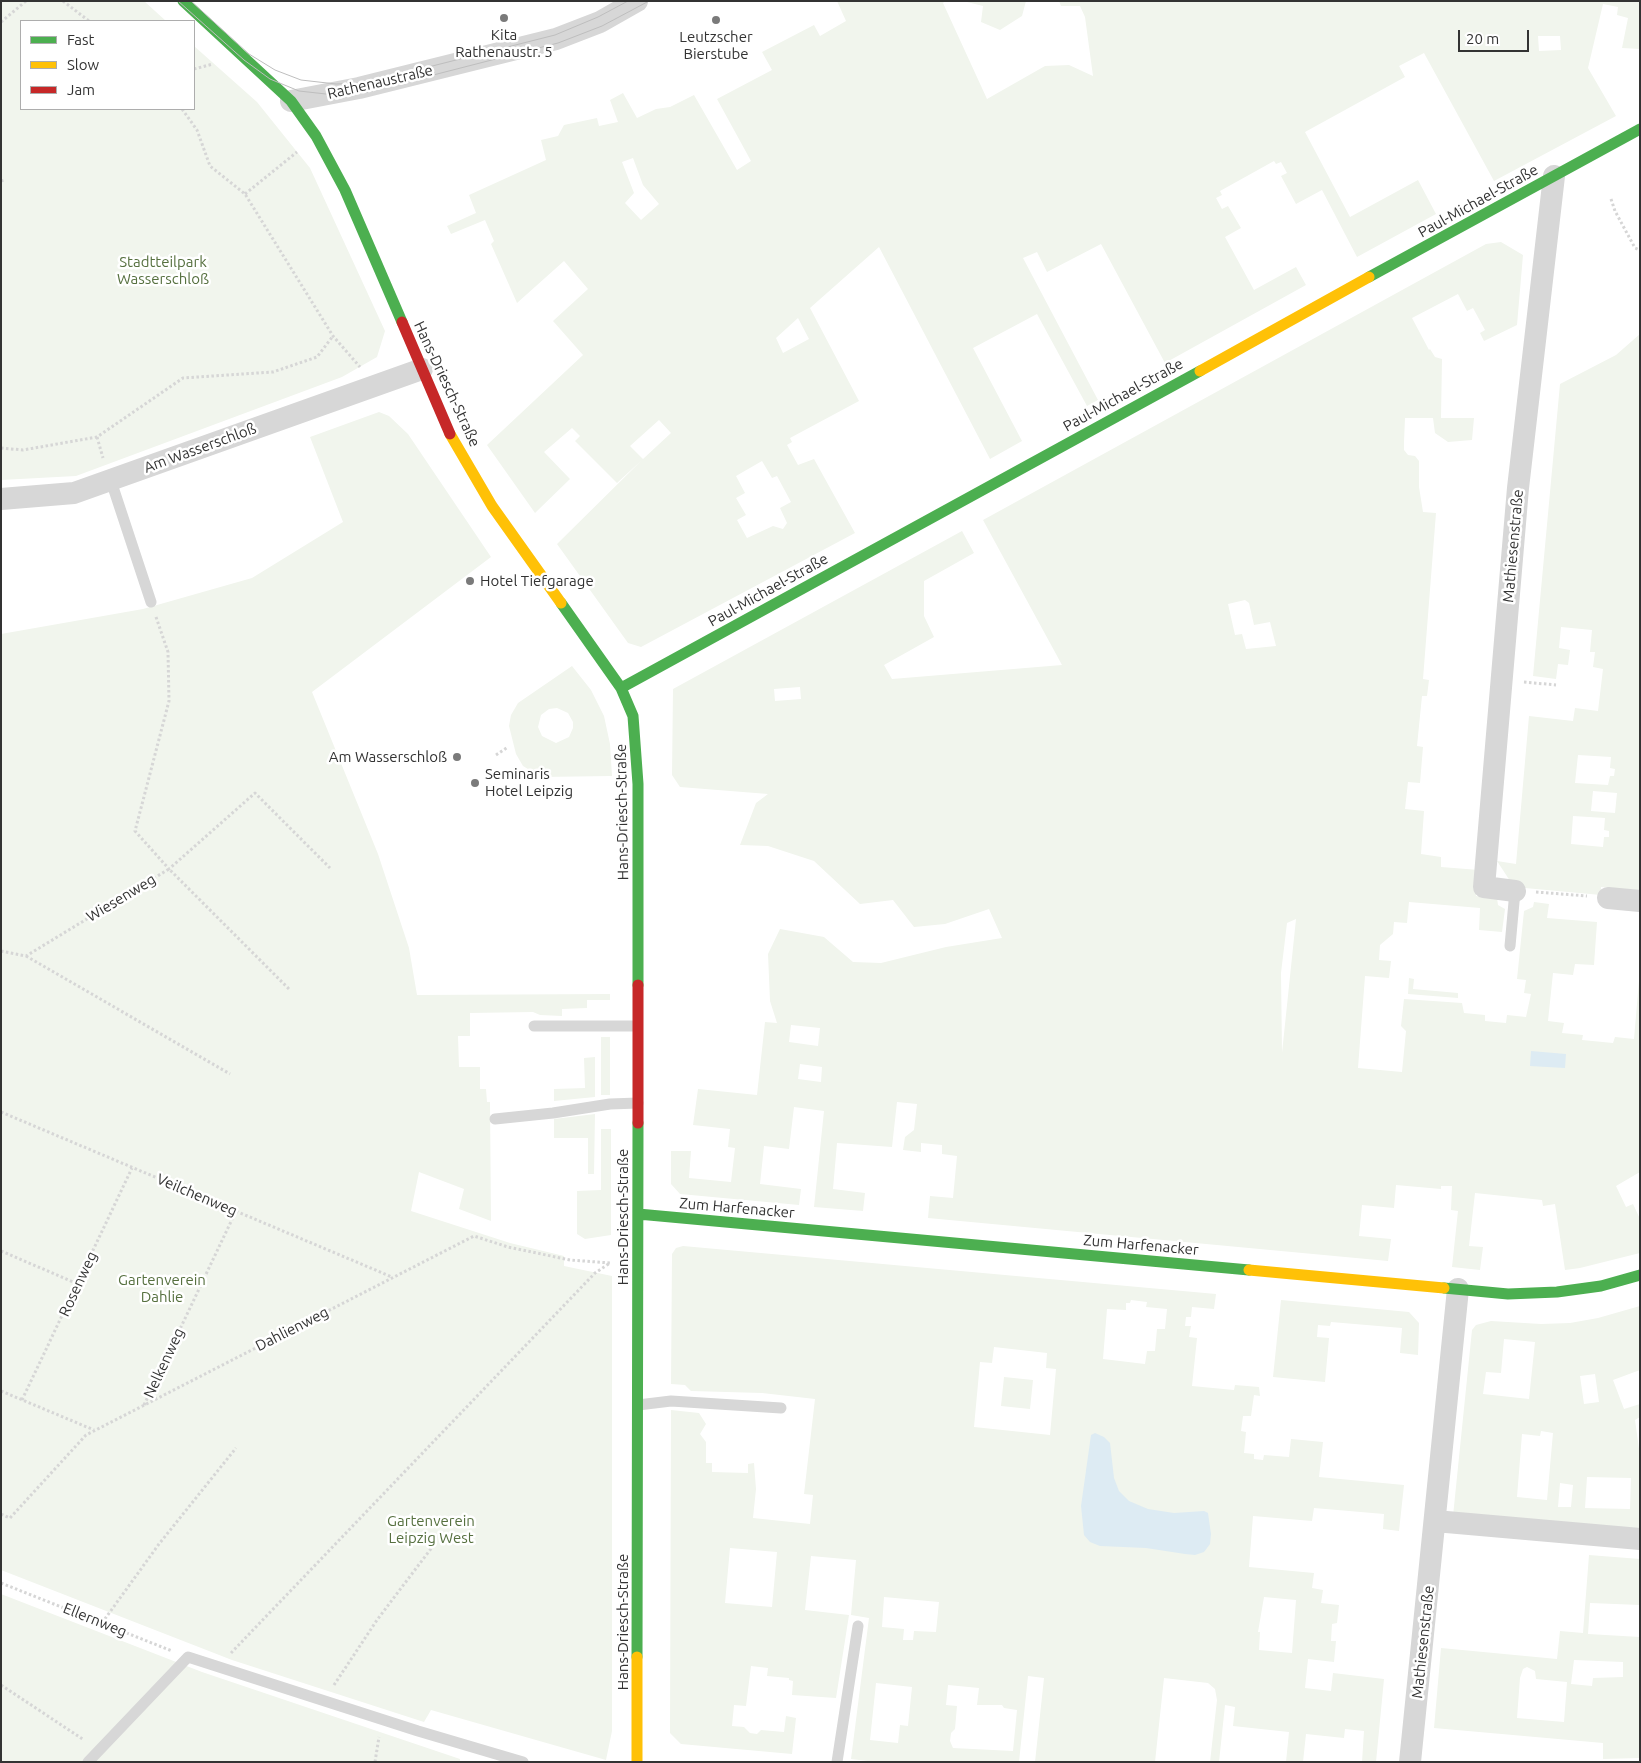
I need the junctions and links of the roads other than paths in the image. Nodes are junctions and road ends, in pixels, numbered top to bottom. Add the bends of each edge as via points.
1 (183, 1) edge
2 (637, 1) edge
3 (291, 101) junction
4 (1640, 129) edge
5 (1554, 176) junction
6 (422, 368) junction
7 (111, 481) junction
8 (1, 498) edge
9 (151, 602) road end
10 (621, 688) junction
11 (1516, 891) joint
12 (1608, 898) road end
13 (1640, 901) edge
14 (1510, 946) dead end
15 (534, 1026) dead end
16 (637, 1026) junction
17 (638, 1103) junction
18 (495, 1119) dead end
19 (638, 1214) junction
20 (1640, 1275) edge
21 (1458, 1289) junction
22 (638, 1405) junction
23 (781, 1408) dead end
24 (1435, 1521) junction
25 (1640, 1539) edge
26 (858, 1626) dead end
27 (88, 1762) edge
28 (523, 1762) edge
29 (637, 1762) edge
30 (837, 1762) edge
31 (1410, 1762) edge

1 - 3 street, Hans-Driesch-Straße
2 - 3 street, Rathenaustraße via 600,22 556,39 377,84
3 - 6 street, Hans-Driesch-Straße via 316,136 345,190
4 - 5 street, Paul-Michael-Straße
5 - 10 street, Paul-Michael-Straße
5 - 11 street, Mathiesenstraße via 1518,488 1484,887
6 - 7 street, Am Wasserschloß
6 - 10 street, Hans-Driesch-Straße via 451,436 492,506
7 - 8 street, Am Wasserschloß via 74,492
7 - 9 lane
10 - 16 street, Hans-Driesch-Straße via 633,716 637,747
11 - 14 lane
12 - 13 street
15 - 16 lane
16 - 17 street, Hans-Driesch-Straße
17 - 18 lane
17 - 19 street, Hans-Driesch-Straße
19 - 21 street, Zum Harfenacker
19 - 22 street, Hans-Driesch-Straße
20 - 21 street, Zum Harfenacker via 1602,1286 1557,1292 1508,1294
21 - 24 street, Mathiesenstraße
22 - 23 lane via 671,1401
22 - 29 street, Hans-Driesch-Straße
24 - 25 street
24 - 31 street, Mathiesenstraße
26 - 30 lane
27 - 28 lane via 188,1657

